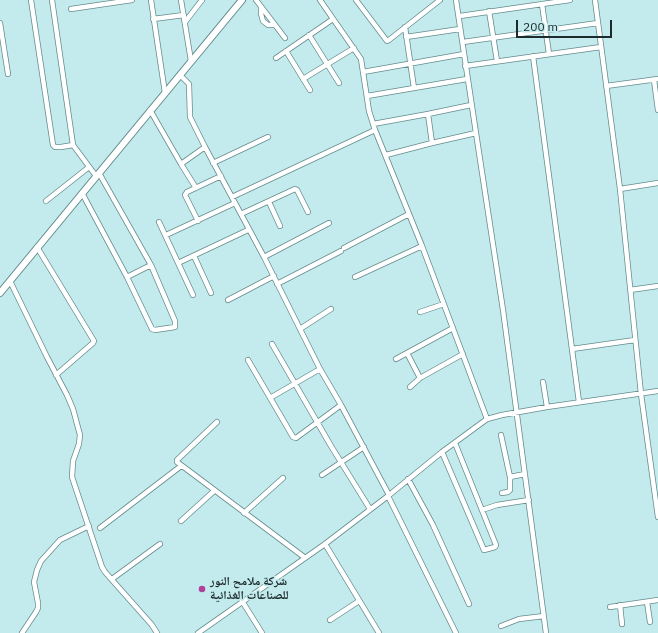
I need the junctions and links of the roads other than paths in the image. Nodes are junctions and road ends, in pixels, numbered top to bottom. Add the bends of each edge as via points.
1 (31, 0) edge
2 (52, 0) edge
3 (132, 0) edge
4 (151, 0) edge
5 (181, 0) edge
6 (242, 0) edge
7 (256, 0) edge
8 (320, 0) edge
9 (356, 0) edge
10 (440, 0) edge
11 (456, 0) edge
12 (570, 0) edge
13 (595, 0) edge
14 (200, 1) edge
15 (542, 4) junction
16 (70, 9) dead end
17 (489, 11) junction
18 (184, 15) junction
19 (460, 16) junction
20 (333, 18) junction
21 (154, 19) junction
22 (185, 22) junction
23 (0, 23) edge
24 (598, 23) junction
25 (405, 28) junction
26 (460, 29) junction
27 (546, 30) junction
28 (309, 35) junction
29 (406, 37) junction
30 (285, 38) dead end
31 (493, 38) junction
32 (462, 42) junction
33 (601, 47) junction
34 (354, 48) junction
35 (286, 51) junction
36 (464, 54) junction
37 (549, 54) junction
38 (533, 56) junction
39 (276, 58) dead end
40 (191, 61) junction
41 (497, 61) junction
42 (328, 64) junction
43 (410, 64) junction
44 (466, 66) junction
45 (363, 72) junction
46 (8, 74) dead end
47 (180, 75) junction
48 (303, 79) junction
49 (467, 79) junction
50 (656, 79) edge
51 (339, 83) dead end
52 (606, 86) junction
53 (414, 88) junction
54 (310, 90) dead end
55 (165, 93) junction
56 (367, 96) junction
57 (471, 105) junction
58 (150, 110) junction
59 (658, 110) edge
60 (428, 114) junction
61 (373, 124) junction
62 (375, 130) junction
63 (476, 133) junction
64 (268, 137) dead end
65 (432, 143) junction
66 (73, 145) junction
67 (205, 147) junction
68 (386, 155) junction
69 (213, 163) junction
70 (181, 164) junction
71 (88, 167) junction
72 (97, 174) junction
73 (221, 176) junction
74 (658, 183) edge
75 (196, 188) junction
76 (620, 189) junction
77 (82, 193) junction
78 (232, 197) junction
79 (46, 201) dead end
80 (269, 202) junction
81 (235, 204) junction
82 (308, 212) dead end
83 (241, 214) junction
84 (409, 214) junction
85 (198, 221) junction
86 (159, 222) dead end
87 (329, 223) dead end
88 (280, 226) dead end
89 (248, 230) junction
90 (166, 235) junction
91 (422, 246) junction
92 (37, 247) junction
93 (194, 256) junction
94 (264, 257) junction
95 (178, 263) junction
96 (151, 265) junction
97 (274, 276) junction
98 (127, 277) junction
99 (355, 277) dead end
100 (10, 281) junction
101 (277, 284) junction
102 (658, 286) edge
103 (630, 290) junction
104 (0, 293) edge
105 (211, 293) dead end
106 (193, 296) dead end
107 (228, 300) dead end
108 (444, 304) junction
109 (332, 309) dead end
110 (420, 312) dead end
111 (453, 328) junction
112 (300, 329) junction
113 (635, 340) junction
114 (272, 344) dead end
115 (572, 349) junction
116 (406, 353) junction
117 (463, 354) junction
118 (396, 359) dead end
119 (248, 360) dead end
120 (320, 369) junction
121 (56, 375) junction
122 (420, 378) junction
123 (542, 382) dead end
124 (295, 384) junction
125 (410, 387) dead end
126 (658, 391) edge
127 (640, 394) junction
128 (270, 398) junction
129 (579, 402) junction
130 (341, 405) junction
131 (547, 407) junction
132 (517, 413) junction
133 (487, 419) junction
134 (217, 422) dead end
135 (318, 423) junction
136 (501, 436) dead end
137 (455, 443) junction
138 (364, 447) junction
139 (442, 452) junction
140 (341, 462) junction
141 (181, 466) junction
142 (525, 474) junction
143 (322, 475) dead end
144 (510, 476) junction
145 (283, 478) dead end
146 (408, 479) junction
147 (214, 490) junction
148 (502, 493) dead end
149 (388, 496) junction
150 (529, 500) junction
151 (370, 509) junction
152 (482, 510) junction
153 (244, 513) junction
154 (658, 517) edge
155 (181, 521) dead end
156 (89, 526) junction
157 (100, 528) dead end
158 (160, 544) dead end
159 (325, 544) junction
160 (304, 557) junction
161 (112, 579) junction
162 (658, 600) edge
163 (242, 601) junction
164 (359, 601) junction
165 (646, 602) junction
166 (469, 604) dead end
167 (620, 605) junction
168 (610, 607) dead end
169 (544, 616) junction
170 (330, 620) dead end
171 (650, 622) dead end
172 (622, 624) dead end
173 (501, 626) dead end
174 (22, 633) edge
175 (157, 633) edge
176 (198, 633) edge
177 (262, 633) edge
178 (379, 633) edge
179 (456, 633) edge
180 (546, 633) edge

1 - 66 street via 52,142 56,147
2 - 66 street
3 - 16 street
4 - 21 street
5 - 18 street
6 - 40 main road
7 - 30 street via 261,7 263,21 268,25 275,25
8 - 20 street
9 - 25 street via 386,40
10 - 25 street
11 - 19 street
12 - 15 street
13 - 24 street
14 - 22 street
15 - 17 street
15 - 27 street
17 - 19 street
17 - 31 street
18 - 21 street
18 - 22 street
19 - 26 street
20 - 28 street
20 - 34 street
21 - 55 street
22 - 40 street
23 - 46 street
24 - 27 street
24 - 33 street
25 - 29 street
26 - 29 street
26 - 32 street
27 - 31 street
27 - 37 street
28 - 35 street
28 - 42 street
29 - 43 street
31 - 32 street
31 - 41 street
32 - 36 street
33 - 37 street
33 - 52 street
34 - 42 street
34 - 45 street via 361,59
35 - 39 street
35 - 48 street
36 - 43 street
36 - 44 street
37 - 38 street
38 - 41 street
38 - 115 street
40 - 47 main road
41 - 44 street
42 - 48 street
42 - 51 street
43 - 45 street
43 - 53 street
44 - 49 street
45 - 56 street
47 - 55 main road
47 - 67 street via 189,84 190,117
48 - 54 street
49 - 53 street
49 - 57 street
50 - 52 street
50 - 59 street
52 - 76 street
53 - 56 street
55 - 58 main road
56 - 61 street
57 - 60 street
57 - 63 street
58 - 70 street
58 - 72 main road
60 - 61 street
60 - 65 street
61 - 62 street
62 - 68 street
62 - 78 street
63 - 65 street
63 - 132 street
64 - 69 street
65 - 68 street
66 - 71 street
67 - 69 street
67 - 70 street
68 - 84 street
69 - 73 street
70 - 75 street
71 - 72 street
71 - 79 street
72 - 77 main road
72 - 96 street
73 - 75 street
73 - 78 street
74 - 76 street
75 - 85 street via 185,194
76 - 103 street
77 - 92 main road
77 - 98 street
78 - 81 street
80 - 82 street via 296,189
80 - 83 street
80 - 88 street
81 - 83 street
81 - 85 street
83 - 89 street
84 - 91 street
84 - 101 street
85 - 90 street
86 - 90 street
87 - 94 street
89 - 93 street
89 - 94 street
90 - 95 street
91 - 99 street
91 - 108 street
92 - 100 main road
92 - 121 street via 94,340
93 - 95 street
93 - 105 street
94 - 97 street
95 - 106 street
96 - 98 street
96 - 98 street via 175,321 175,327 152,329
97 - 101 street
97 - 107 street
100 - 104 main road
100 - 121 street
101 - 112 street
102 - 103 street
103 - 113 street
108 - 110 street
108 - 111 street
109 - 112 street
111 - 116 street
111 - 117 street
112 - 120 street
113 - 115 street
113 - 127 street
114 - 124 street
115 - 129 street
116 - 118 street
116 - 122 street
117 - 122 street
117 - 133 street
119 - 128 street
120 - 124 street
120 - 130 street
121 - 156 street via 67,395 78,429 79,444 73,461 72,477
122 - 125 street
123 - 131 street
124 - 128 street
124 - 135 street
126 - 127 street
127 - 129 street
127 - 154 street
128 - 135 street via 293,437 296,438
129 - 131 street
130 - 135 street
130 - 138 street
131 - 132 street
132 - 133 street
132 - 142 street
133 - 137 street
134 - 141 street via 177,460
135 - 140 street
136 - 144 street
137 - 139 street
137 - 152 street
138 - 140 street
138 - 149 street
139 - 146 street
139 - 152 street via 485,550 496,545
140 - 143 street
140 - 151 street
141 - 147 street
141 - 157 street
142 - 144 street
142 - 150 street
144 - 148 street via 510,490
145 - 153 street
146 - 149 street
146 - 166 street via 433,525
147 - 153 street
147 - 155 street
149 - 151 street
149 - 179 street
150 - 152 street
150 - 169 street
151 - 159 street
153 - 160 street
156 - 161 street via 102,567
156 - 174 street via 60,540 41,561 34,582 38,608
158 - 161 street
159 - 160 street
159 - 164 street
160 - 163 street
161 - 175 street
162 - 165 street
163 - 176 street
163 - 177 street
164 - 170 street
164 - 178 street
165 - 167 street
165 - 171 street
167 - 168 street
167 - 172 street
169 - 173 street
169 - 180 street

